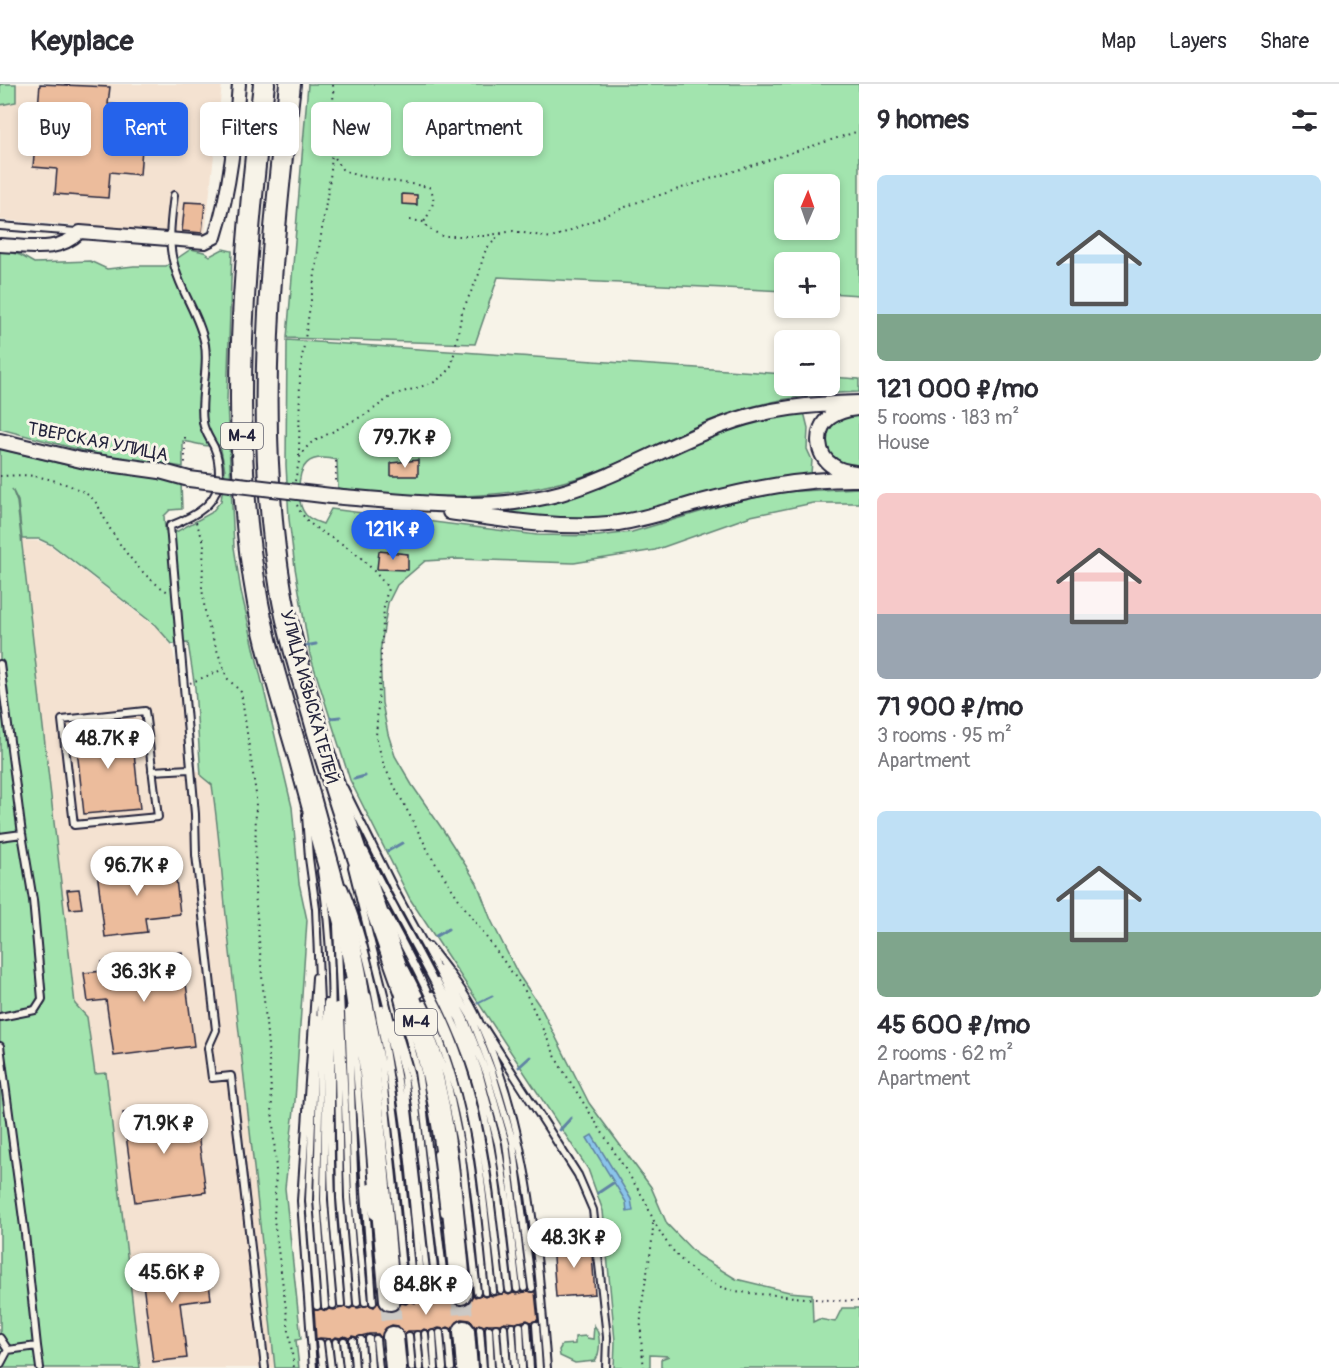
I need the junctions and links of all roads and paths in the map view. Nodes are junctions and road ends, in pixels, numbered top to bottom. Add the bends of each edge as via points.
1 (239, 84) edge
2 (264, 84) edge
3 (290, 84) edge
4 (333, 84) edge
5 (335, 102) edge
6 (859, 131) edge
7 (331, 156) edge
8 (335, 156) edge
9 (174, 195) dead end
10 (410, 220) dead end
11 (424, 222) junction
12 (0, 226) edge
13 (80, 232) junction
14 (502, 232) junction
15 (169, 238) junction
16 (0, 244) edge
17 (859, 405) edge
18 (185, 436) dead end
19 (0, 441) edge
20 (299, 461) junction
21 (336, 461) dead end
22 (187, 474) junction
23 (0, 476) edge
24 (859, 476) edge
25 (294, 488) dead end
26 (333, 493) junction
27 (296, 504) dead end
28 (193, 516) junction
29 (175, 597) junction
30 (0, 664) edge
31 (224, 669) junction
32 (184, 686) junction
33 (3, 712) edge
34 (326, 760) junction
35 (190, 769) junction
36 (152, 771) junction
37 (306, 782) junction
38 (334, 788) junction
39 (22, 834) junction
40 (0, 837) edge
41 (318, 855) dead end
42 (353, 856) junction
43 (320, 866) dead end
44 (378, 898) junction
45 (336, 900) junction
46 (412, 922) junction
47 (317, 928) junction
48 (327, 928) junction
49 (410, 937) junction
50 (426, 943) junction
51 (380, 945) dead end
52 (406, 949) junction
53 (338, 963) junction
54 (374, 972) junction
55 (316, 976) junction
56 (475, 1012) junction
57 (0, 1017) edge
58 (0, 1046) edge
59 (431, 1104) dead end
60 (398, 1108) junction
61 (436, 1152) dead end
62 (653, 1222) junction
63 (467, 1271) dead end
64 (524, 1288) dead end
65 (532, 1288) dead end
66 (517, 1289) dead end
67 (501, 1290) dead end
68 (508, 1290) dead end
69 (459, 1294) junction
70 (437, 1296) dead end
71 (425, 1297) dead end
72 (389, 1298) joint
73 (414, 1298) dead end
74 (859, 1301) edge
75 (341, 1304) dead end
76 (349, 1304) dead end
77 (333, 1305) dead end
78 (316, 1306) dead end
79 (325, 1306) dead end
80 (536, 1325) dead end
81 (512, 1327) dead end
82 (504, 1328) dead end
83 (464, 1331) junction
84 (440, 1333) dead end
85 (417, 1335) dead end
86 (389, 1337) junction
87 (0, 1338) edge
88 (361, 1340) dead end
89 (344, 1341) dead end
90 (353, 1341) dead end
91 (336, 1342) dead end
92 (320, 1343) dead end
93 (328, 1343) dead end
94 (37, 1346) junction
95 (8, 1350) junction
96 (458, 1350) dead end
97 (0, 1365) edge
98 (40, 1368) edge
99 (265, 1368) edge
100 (294, 1368) edge
101 (313, 1368) edge
102 (323, 1368) edge
103 (331, 1368) edge
104 (339, 1368) edge
105 (347, 1368) edge
106 (355, 1368) edge
107 (363, 1368) edge
108 (371, 1368) edge
109 (379, 1368) edge
110 (396, 1368) edge
111 (404, 1368) edge
112 (412, 1368) edge
113 (420, 1368) edge
114 (428, 1368) edge
115 (435, 1368) edge
116 (443, 1368) edge
117 (451, 1368) edge
118 (467, 1368) edge
119 (475, 1368) edge
120 (483, 1368) edge
121 (491, 1368) edge
122 (499, 1368) edge
123 (507, 1368) edge
124 (515, 1368) edge
125 (522, 1368) edge
126 (530, 1368) edge
127 (538, 1368) edge
128 (547, 1368) edge
129 (606, 1368) edge
130 (644, 1368) edge

1 - 15 street via 233,158 225,207 215,237 205,242
2 - 37 highway, УЛИЦА ИЗЫСКАТЕЛЕЙ / М-4 via 245,283 243,474 261,622
3 - 34 highway, УЛИЦА ИЗЫСКАТЕЛЕЙ / М-4 via 270,286 268,476 287,620
4 - 5 path
6 - 14 path via 635,203 552,238
7 - 20 path via 300,371
8 - 11 path via 348,173 429,187 434,193 433,207
9 - 15 lane
10 - 11 path
11 - 14 path via 442,236
12 - 13 lane
13 - 15 street
13 - 16 street via 58,247
14 - 20 path via 486,249 462,312 447,373 433,383 393,395 309,444
15 - 28 lane via 175,269 204,343 207,367 201,408 203,426 218,460 216,495
17 - 24 street via 828,418 819,441 821,453 829,463
17 - 26 street via 792,407 753,415 614,474 520,502 424,505
18 - 22 path
19 - 22 street, ТВЕРСКАЯ УЛИЦА via 81,460
20 - 25 path
21 - 26 path
22 - 26 street, ТВЕРСКАЯ УЛИЦА, bridge
23 - 29 path via 31,475 87,494 139,568
24 - 26 street via 766,486 628,521 580,526
27 - 62 path via 308,521 352,550 388,588 376,737 384,766 432,858 524,989 559,1064 646,1202
28 - 29 lane via 170,526
28 - 31 path via 204,542 202,588 206,619
29 - 32 lane
30 - 33 lane
31 - 32 path
31 - 100 path via 240,692 256,794 255,893 276,1171 274,1220
32 - 35 lane
33 - 39 lane
34 - 38 highway, УЛИЦА ИЗЫСКАТЕЛЕЙ / М-4
34 - 46 lane via 351,800
34 - 49 lane via 385,894
35 - 36 lane
35 - 99 lane via 216,1030 208,1048 212,1078 231,1076
36 - 36 lane via 158,818 74,825 62,720 145,711
37 - 41 lane
37 - 45 highway, УЛИЦА ИЗЫСКАТЕЛЕЙ / М-4
37 - 47 lane
37 - 54 lane
38 - 42 highway, УЛИЦА ИЗЫСКАТЕЛЕЙ / М-4
38 - 51 lane via 346,845
39 - 40 lane
39 - 57 lane via 42,999 35,1010
42 - 44 lane
42 - 54 highway, УЛИЦА ИЗЫСКАТЕЛЕЙ / М-4
43 - 48 lane
44 - 52 lane
44 - 54 lane
45 - 53 lane
45 - 54 highway, УЛИЦА ИЗЫСКАТЕЛЕЙ / М-4
46 - 50 lane
46 - 64 lane via 464,1018 486,1072 506,1143
47 - 55 lane
47 - 79 lane via 321,1026 317,1200
48 - 75 lane via 332,1025 332,1199
48 - 77 lane via 324,1200
49 - 66 lane via 459,1019 479,1072 498,1144
49 - 68 lane via 452,1019 473,1072 491,1145
50 - 56 lane
50 - 65 lane via 471,1017 492,1071 513,1142
52 - 54 lane via 440,1020 459,1074 475,1147 489,1291 469,1147 452,1074 434,1023
52 - 67 lane via 446,1021 466,1073 483,1146
53 - 54 lane via 348,1198 361,1303 355,1197
53 - 76 lane via 340,1198
54 - 60 lane
54 - 60 lane
54 - 60 lane via 410,1072
54 - 63 lane via 422,1024 440,1076
54 - 69 highway, УЛИЦА ИЗЫСКАТЕЛЕЙ / М-4 via 426,1050 448,1161
54 - 72 highway, УЛИЦА ИЗЫСКАТЕЛЕЙ / М-4 via 369,1062
55 - 78 lane via 309,1200
55 - 101 lane via 301,1201
56 - 128 lane via 520,1141
56 - 129 lane via 578,1175 593,1210 607,1337
58 - 94 lane
59 - 69 lane via 418,1047 397,994 418,1072
60 - 70 lane
60 - 71 lane
60 - 72 lane
60 - 73 lane
61 - 69 lane
62 - 74 path via 677,1255 699,1275 721,1287 744,1293
62 - 130 path via 641,1316
80 - 127 lane
81 - 124 lane
82 - 123 lane
83 - 96 lane
83 - 117 lane
83 - 118 highway
83 - 119 lane
83 - 120 lane
84 - 116 lane
85 - 113 lane
86 - 108 lane
86 - 109 lane
86 - 110 highway
86 - 111 lane
86 - 112 lane
87 - 95 lane
88 - 107 lane
89 - 105 lane
90 - 106 lane
91 - 104 lane
92 - 102 lane
93 - 103 lane
94 - 95 lane
94 - 98 lane
95 - 97 lane
114 - 115 lane via 429,1334
121 - 122 lane via 492,1328
125 - 126 lane via 524,1326

